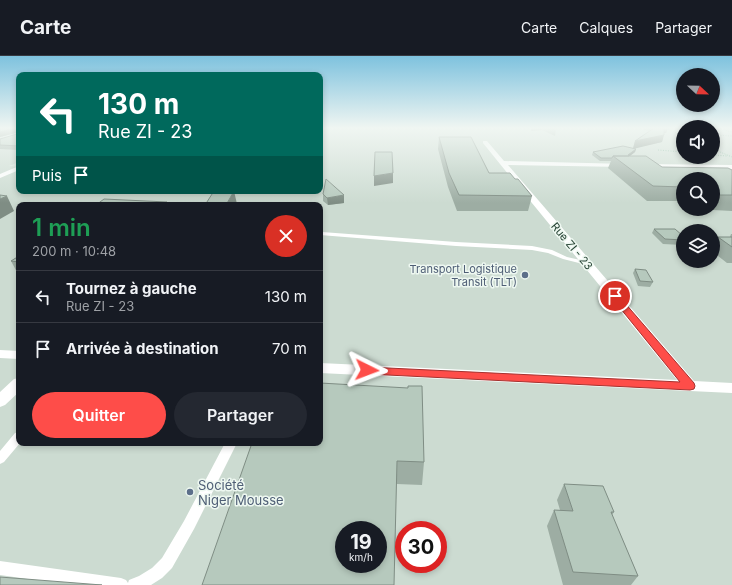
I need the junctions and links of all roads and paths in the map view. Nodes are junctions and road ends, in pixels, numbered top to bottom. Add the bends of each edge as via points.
1 (494, 153) edge
2 (721, 153) edge
3 (720, 155) edge
4 (729, 156) junction
5 (732, 157) edge
6 (502, 163) junction
7 (732, 167) edge
8 (16, 169) edge
9 (1, 175) edge
10 (323, 234) edge
11 (587, 263) junction
12 (0, 354) edge
13 (16, 355) edge
14 (323, 368) edge
15 (16, 386) edge
16 (690, 386) junction
17 (732, 388) edge
18 (0, 401) edge
19 (16, 440) edge
20 (228, 446) edge
21 (0, 459) edge
22 (0, 568) edge
23 (121, 585) edge
24 (134, 585) edge

1 - 6 street, Rue ZI - 23
2 - 4 path
3 - 4 path
4 - 5 path
6 - 7 street
6 - 11 street, Rue ZI - 23
8 - 9 street
10 - 11 lane via 532,248
11 - 16 street, Rue ZI - 23
12 - 13 street
14 - 16 street
15 - 18 street
16 - 17 street
19 - 21 lane
20 - 24 lane via 167,563 157,573
22 - 23 lane

